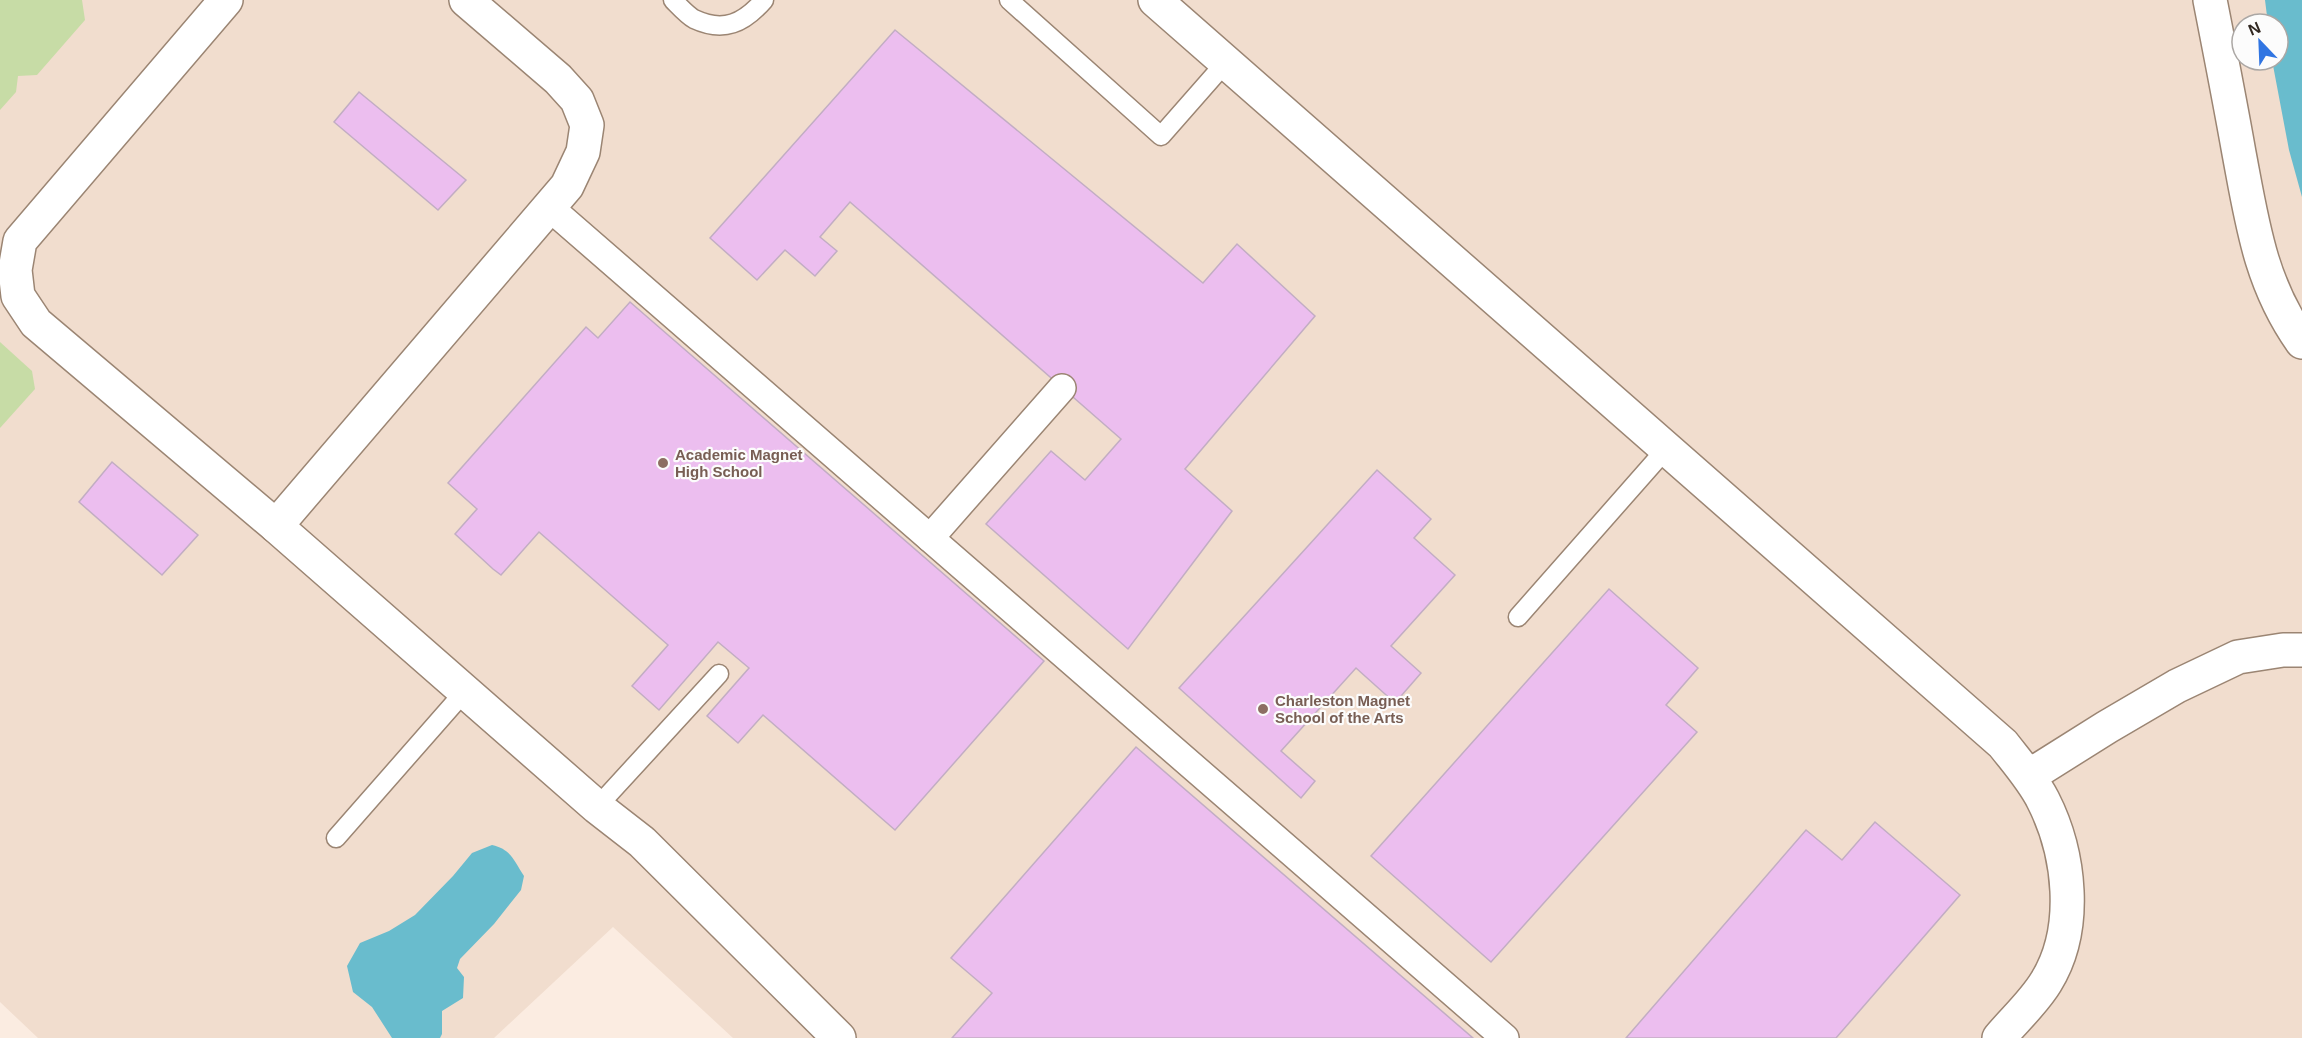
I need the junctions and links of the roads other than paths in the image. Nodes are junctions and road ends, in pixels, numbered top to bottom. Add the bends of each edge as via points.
1 (226, 0) edge
2 (466, 0) edge
3 (673, 0) edge
4 (764, 0) edge
5 (1009, 0) edge
6 (1155, 0) edge
7 (2211, 0) edge
8 (1226, 62) junction
9 (549, 207) junction
10 (2302, 342) edge
11 (1062, 388) dead end
12 (1666, 449) junction
13 (276, 526) junction
14 (930, 538) junction
15 (1518, 617) dead end
16 (2302, 650) edge
17 (719, 674) dead end
18 (465, 691) junction
19 (2029, 776) junction
20 (597, 807) junction
21 (336, 838) dead end
22 (839, 1038) edge
23 (1505, 1038) edge
24 (1999, 1038) edge

1 - 13 street via 20,241 15,270 18,296 36,323
2 - 9 street via 578,100 586,125 583,152 567,186
3 - 4 lane via 693,18 719,26 737,24
5 - 8 lane via 1161,136
6 - 8 street
7 - 10 street via 2256,243 2269,285
8 - 12 street
9 - 13 street
9 - 14 street
11 - 14 street
12 - 15 lane
12 - 19 street via 2003,744
13 - 18 street
14 - 23 street
16 - 19 street via 2238,657 2177,686
17 - 20 lane
18 - 20 street
18 - 21 lane
19 - 24 street via 2044,800 2061,848 2068,897 2061,948 2046,981
20 - 22 street via 642,842

